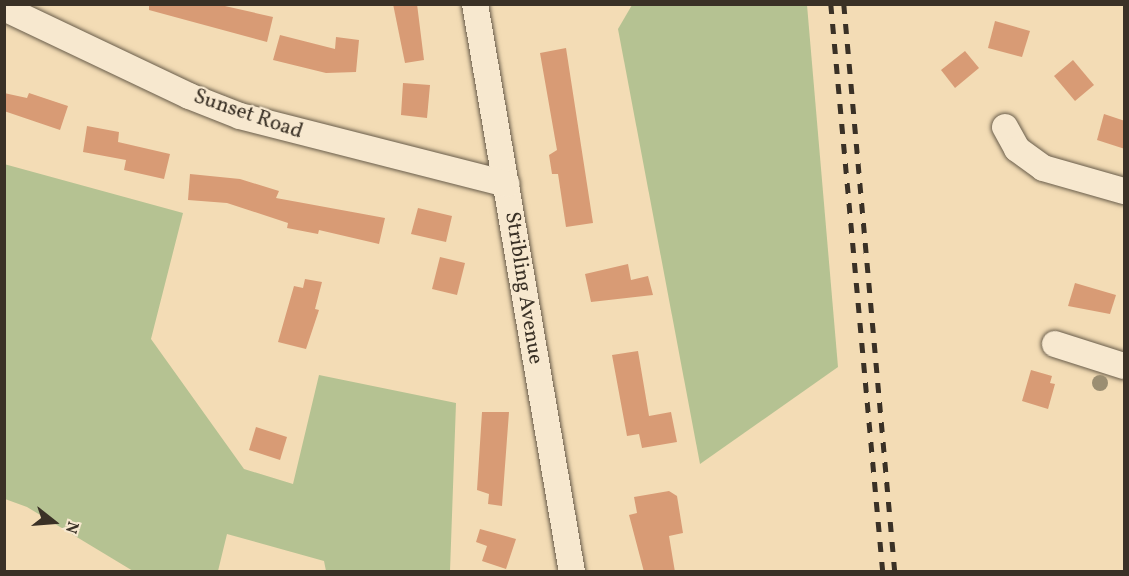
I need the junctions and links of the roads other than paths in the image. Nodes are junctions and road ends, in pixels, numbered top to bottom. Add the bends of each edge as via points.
1 (475, 4) edge
2 (4, 8) edge
3 (1005, 127) dead end
4 (506, 184) junction
5 (1125, 191) edge
6 (1055, 344) dead end
7 (1125, 366) edge
8 (572, 572) edge

1 - 4 street, Stribling Avenue
2 - 4 street, Sunset Road via 189,96 240,116
3 - 5 street via 1017,149 1043,168
4 - 8 street, Stribling Avenue
6 - 7 street

